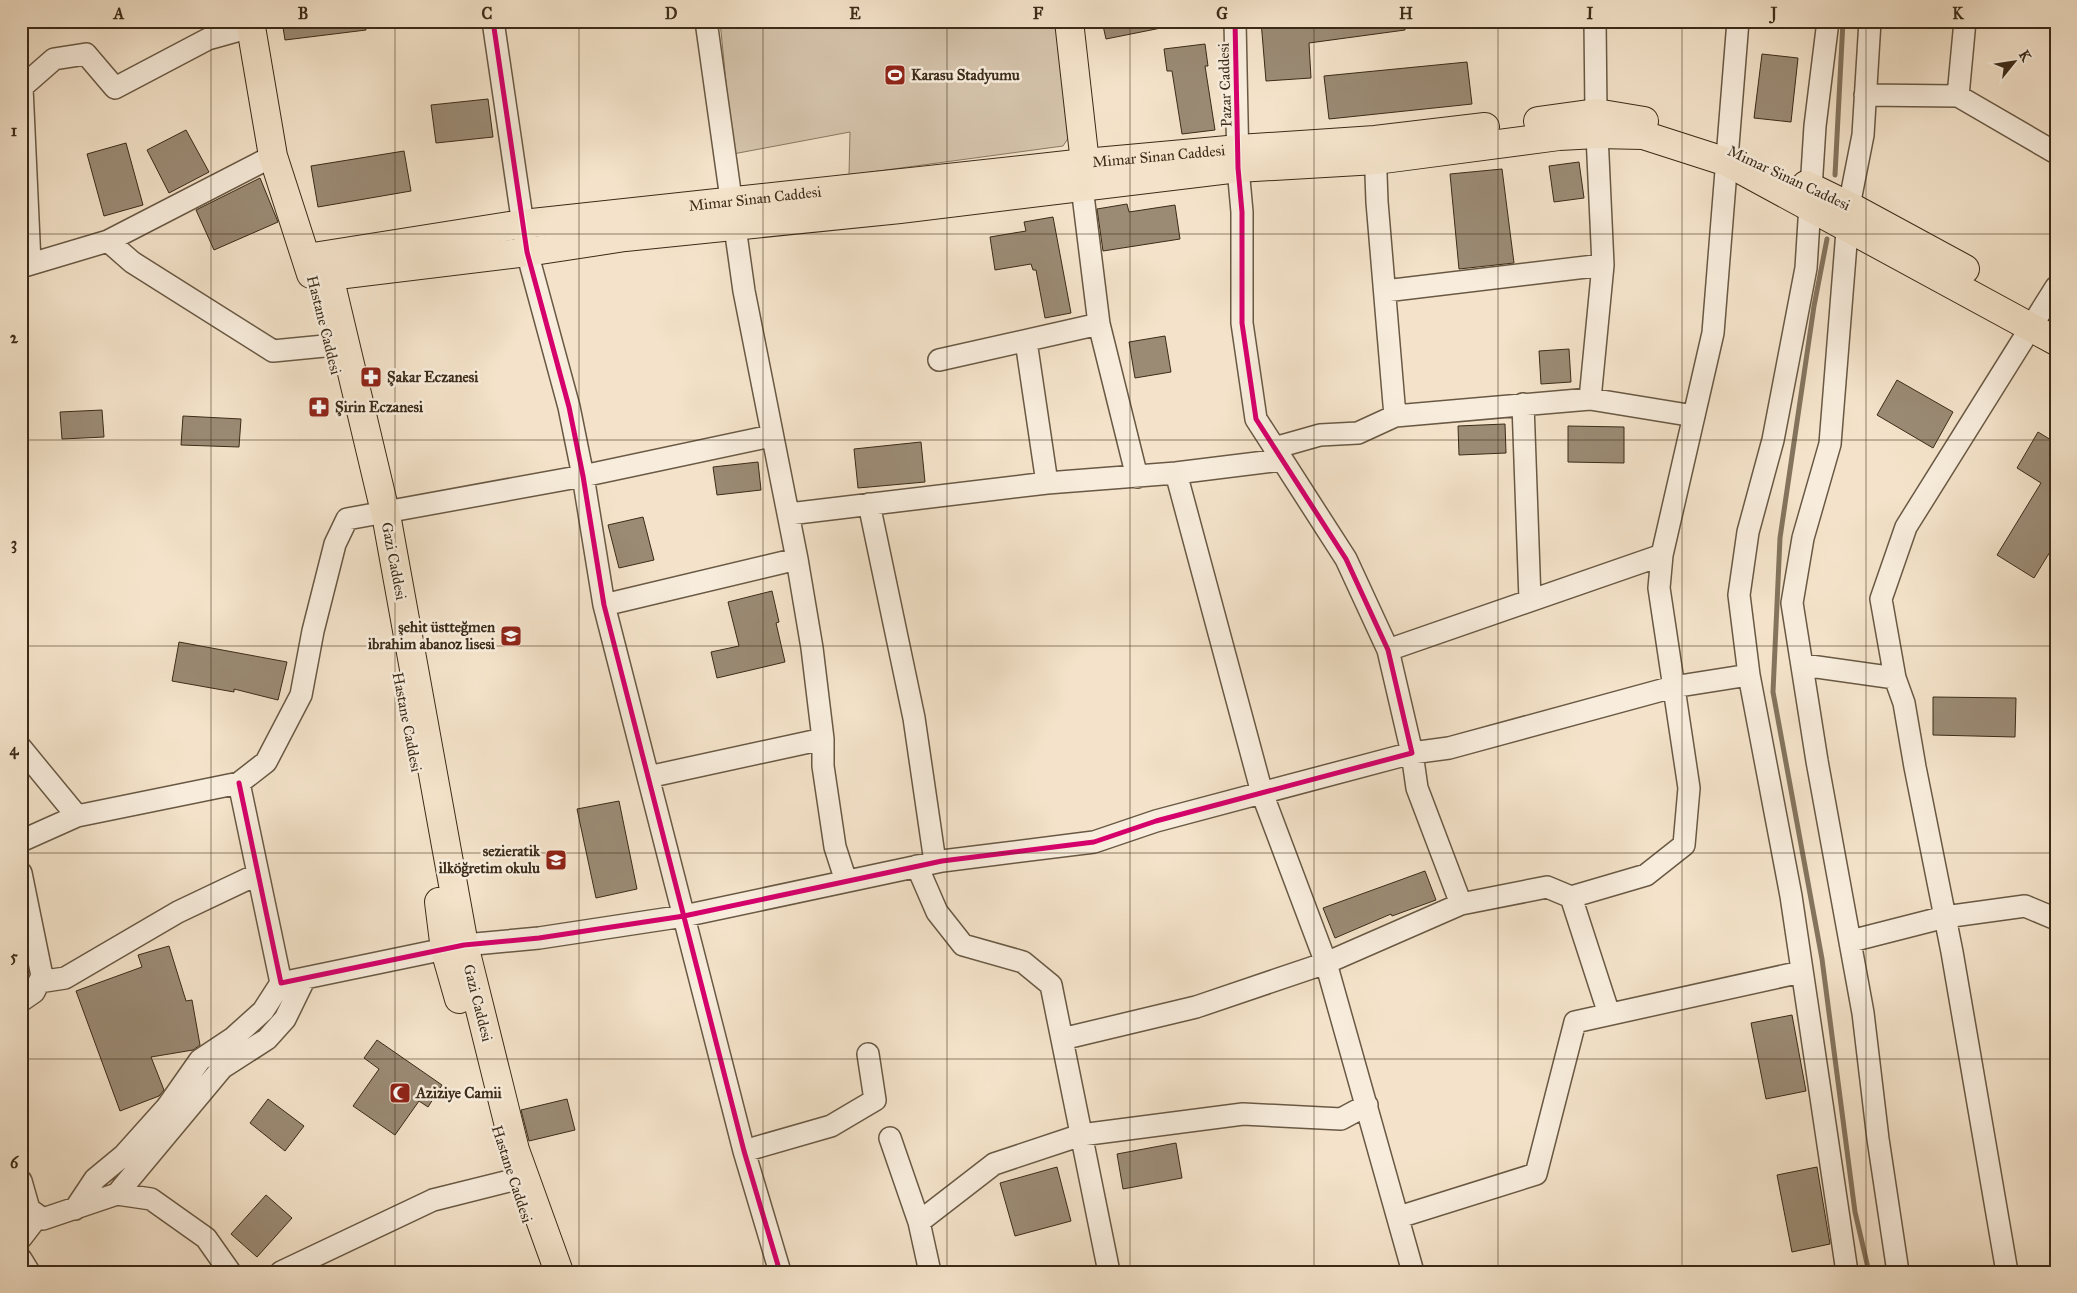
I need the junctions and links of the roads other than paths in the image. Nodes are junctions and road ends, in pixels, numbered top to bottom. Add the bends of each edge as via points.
1 (493, 21) edge
2 (706, 21) edge
3 (1069, 21) edge
4 (1235, 21) edge
5 (1595, 21) edge
6 (1738, 21) edge
7 (1828, 21) edge
8 (1870, 21) edge
9 (1965, 21) edge
10 (251, 24) edge
11 (26, 79) edge
12 (1865, 95) junction
13 (1958, 96) junction
14 (1596, 124) junction
15 (1375, 150) junction
16 (2056, 152) edge
17 (273, 156) junction
18 (1728, 156) junction
19 (1238, 158) junction
20 (1084, 175) junction
21 (1810, 197) junction
22 (732, 215) junction
23 (1848, 216) junction
24 (523, 224) junction
25 (108, 241) junction
26 (526, 252) junction
27 (307, 258) junction
28 (26, 265) edge
29 (1603, 265) junction
30 (329, 276) junction
31 (2056, 286) edge
32 (1385, 291) junction
33 (2042, 319) edge
34 (1099, 324) junction
35 (1026, 341) junction
36 (2056, 341) edge
37 (338, 346) junction
38 (939, 360) dead end
39 (1590, 399) junction
40 (1523, 404) junction
41 (1395, 416) junction
42 (1694, 416) junction
43 (771, 436) junction
44 (1278, 454) junction
45 (1176, 473) junction
46 (584, 476) junction
47 (1136, 476) junction
48 (1047, 483) junction
49 (870, 504) junction
50 (376, 512) junction
51 (789, 514) junction
52 (1662, 554) junction
53 (797, 559) junction
54 (1530, 600) junction
55 (604, 605) junction
56 (1388, 650) junction
57 (1802, 665) junction
58 (1749, 675) junction
59 (1895, 678) junction
60 (1673, 687) junction
61 (823, 739) junction
62 (21, 748) edge
63 (1412, 753) junction
64 (648, 777) junction
65 (239, 783) junction
66 (1262, 793) junction
67 (77, 816) junction
68 (21, 841) edge
69 (926, 864) junction
70 (21, 873) edge
71 (258, 874) junction
72 (846, 882) junction
73 (1571, 897) junction
74 (1461, 904) junction
75 (684, 916) junction
76 (1945, 918) junction
77 (2056, 919) edge
78 (1850, 941) junction
79 (455, 948) junction
80 (1326, 963) junction
81 (1802, 972) junction
82 (305, 978) junction
83 (39, 982) junction
84 (281, 983) junction
85 (21, 1001) edge
86 (1609, 1014) junction
87 (1062, 1039) junction
88 (868, 1054) dead end
89 (1367, 1105) junction
90 (1081, 1135) junction
91 (890, 1138) dead end
92 (744, 1151) junction
93 (513, 1180) junction
94 (21, 1181) edge
95 (117, 1194) junction
96 (75, 1209) junction
97 (38, 1216) junction
98 (1399, 1217) junction
99 (919, 1222) junction
100 (21, 1238) edge
101 (21, 1259) edge
102 (29, 1272) edge
103 (230, 1272) edge
104 (281, 1272) edge
105 (545, 1272) edge
106 (559, 1272) edge
107 (780, 1272) edge
108 (930, 1272) edge
109 (1109, 1272) edge
110 (1413, 1272) edge
111 (1847, 1272) edge
112 (1898, 1272) edge
113 (2007, 1272) edge

1 - 24 street
2 - 22 street
3 - 20 main road
4 - 19 street, Pazar Caddesi
5 - 14 street
6 - 18 street
7 - 21 street
8 - 12 street
9 - 13 street
10 - 11 street via 208,39 115,88 86,54 54,59
10 - 17 main road, Hastane Caddesi
11 - 28 street via 22,87
12 - 13 street
12 - 23 street via 1863,135
13 - 16 street
14 - 15 main road, Mimar Sinan Caddesi
14 - 18 main road, Mimar Sinan Caddesi via 1639,119
14 - 29 street
15 - 19 main road, Mimar Sinan Caddesi
15 - 32 street
17 - 25 street
17 - 27 main road, Hastane Caddesi
18 - 21 main road, Mimar Sinan Caddesi via 1749,156
18 - 42 street via 1713,333
19 - 20 main road, Mimar Sinan Caddesi
19 - 44 street, Pazar Caddesi via 1242,212 1242,322 1256,418
20 - 22 main road, Mimar Sinan Caddesi
20 - 34 street
21 - 23 main road, Mimar Sinan Caddesi
21 - 58 street via 1806,268 1794,339 1773,440 1748,532 1738,594
22 - 24 main road, Mimar Sinan Caddesi
22 - 26 main road, Mimar Sinan Caddesi via 625,238
22 - 43 street
23 - 33 main road, Mimar Sinan Caddesi
23 - 57 street via 1830,444 1803,538 1792,604
24 - 26 street
24 - 27 main road, Mimar Sinan Caddesi
25 - 28 street
25 - 37 street via 132,262 273,351
26 - 30 main road
26 - 46 street via 569,407
27 - 30 main road
27 - 37 main road, Hastane Caddesi
29 - 32 street
29 - 39 street
30 - 37 main road
31 - 33 street
32 - 41 street
33 - 36 main road, Mimar Sinan Caddesi
33 - 59 street via 1906,527 1882,599
34 - 35 street
34 - 47 street
35 - 38 street
35 - 48 street
37 - 50 main road, Hastane Caddesi
39 - 40 street
39 - 42 street
40 - 41 street
40 - 54 street
41 - 44 street via 1358,433 1320,435
42 - 52 street
43 - 46 street
43 - 51 street
44 - 45 street
44 - 56 street, Pazar Caddesi via 1346,559
45 - 47 street
45 - 66 street
46 - 50 street
46 - 55 street
47 - 48 street
48 - 49 street
49 - 51 street
49 - 69 street via 914,718
50 - 65 street via 347,518 335,544 301,695 266,762
50 - 79 main road, Hastane Caddesi via 432,852
51 - 53 street
52 - 54 street
52 - 60 street via 1660,588
53 - 55 street
53 - 61 street
54 - 56 street
55 - 64 street
56 - 63 street, Pazar Caddesi
57 - 59 street
57 - 78 street
58 - 60 street
58 - 81 street via 1791,896
59 - 76 street via 1904,703
60 - 63 street via 1449,748
60 - 73 street via 1689,788 1684,845 1646,875
61 - 64 street
61 - 72 street via 823,766 836,848
62 - 67 street
63 - 66 street
63 - 74 street, Pazar Caddesi via 1417,788
64 - 75 street
65 - 67 street
65 - 71 street
66 - 69 street via 1156,821 1094,842
66 - 80 street
67 - 68 street
69 - 72 street
69 - 87 street via 936,912 964,945 1023,962 1051,985
70 - 83 street via 42,976
71 - 83 street via 178,912 66,978
71 - 84 street
72 - 75 street
73 - 74 street via 1547,887
73 - 86 street
74 - 80 street
75 - 79 street
75 - 92 street
76 - 77 street via 2025,906
76 - 78 street
76 - 113 street
78 - 112 street via 1863,1013
79 - 82 street
79 - 93 main road, Hastane Caddesi
79 - 106 main road, Gazi Caddesi via 515,1150
80 - 87 street via 1196,1007
80 - 89 street
81 - 86 street
81 - 111 street
82 - 84 street
82 - 95 street via 285,1019 267,1039 222,1068
83 - 85 street via 34,992
84 - 96 street via 263,1011 233,1038 200,1060 167,1107 124,1155 95,1179
86 - 98 street via 1575,1022 1536,1174
87 - 90 street
88 - 92 street via 875,1100 831,1126
89 - 90 street via 1341,1119 1243,1114
89 - 98 street
90 - 99 street via 994,1164
90 - 109 street
91 - 99 street
92 - 107 street
93 - 104 street via 433,1200
93 - 105 main road, Hastane Caddesi
94 - 97 street via 29,1209
95 - 96 street
95 - 103 street via 151,1198 206,1238
96 - 97 street via 43,1220
97 - 100 street
98 - 110 street
99 - 108 street
101 - 102 street

